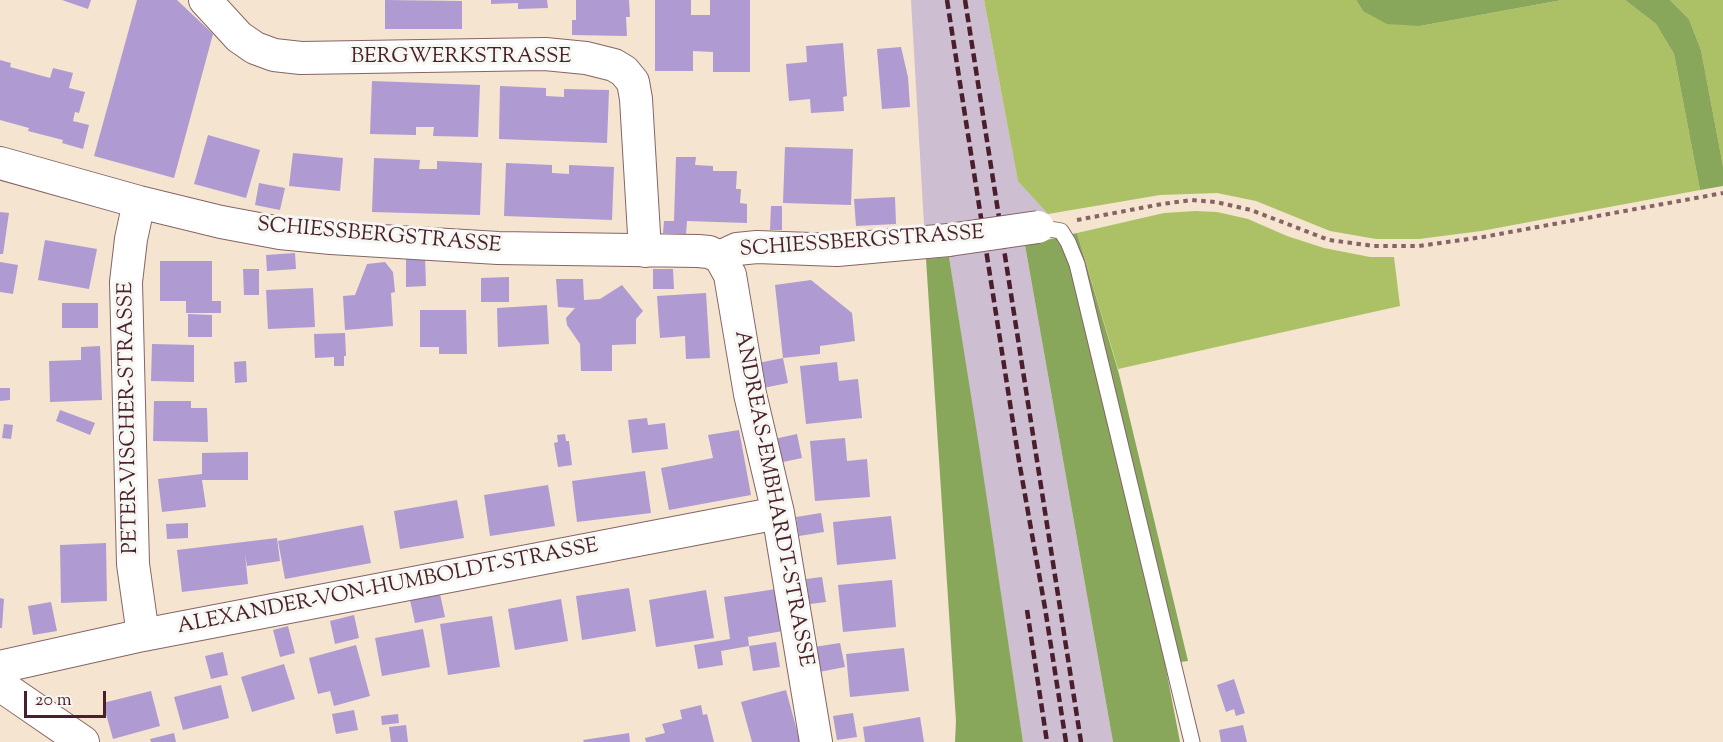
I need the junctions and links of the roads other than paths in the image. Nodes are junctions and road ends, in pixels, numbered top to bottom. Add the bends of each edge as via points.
1 (205, 0) edge
2 (0, 163) edge
3 (139, 202) junction
4 (1038, 227) joint
5 (645, 250) junction
6 (720, 257) junction
7 (778, 513) junction
8 (143, 635) junction
9 (0, 667) edge
10 (0, 685) edge
11 (83, 742) edge
12 (816, 742) edge
13 (1192, 742) edge

1 - 5 street, BERGWERKSTRASSE via 239,37 274,55 301,58 545,54 614,65 633,82 636,99
2 - 3 street, SCHIESSBERGSTRASSE
3 - 5 street, SCHIESSBERGSTRASSE via 221,222 331,238 498,248
3 - 8 street, PETER-VISCHER-STRASSE via 126,282 133,564
4 - 6 street, SCHIESSBERGSTRASSE, bridge via 837,250 758,247 737,249
4 - 13 lane, SCHIESSBERGSTRASSE via 1061,231 1077,264
5 - 6 street, SCHIESSBERGSTRASSE via 709,252
6 - 7 street, ANDREAS-EMBHARDT-STRASSE via 730,275 750,394
7 - 8 street, ALEXANDER-VON-HUMBOLDT-STRASSE
7 - 12 street, ANDREAS-EMBHARDT-STRASSE
8 - 9 street, ALEXANDER-VON-HUMBOLDT-STRASSE
10 - 11 street

